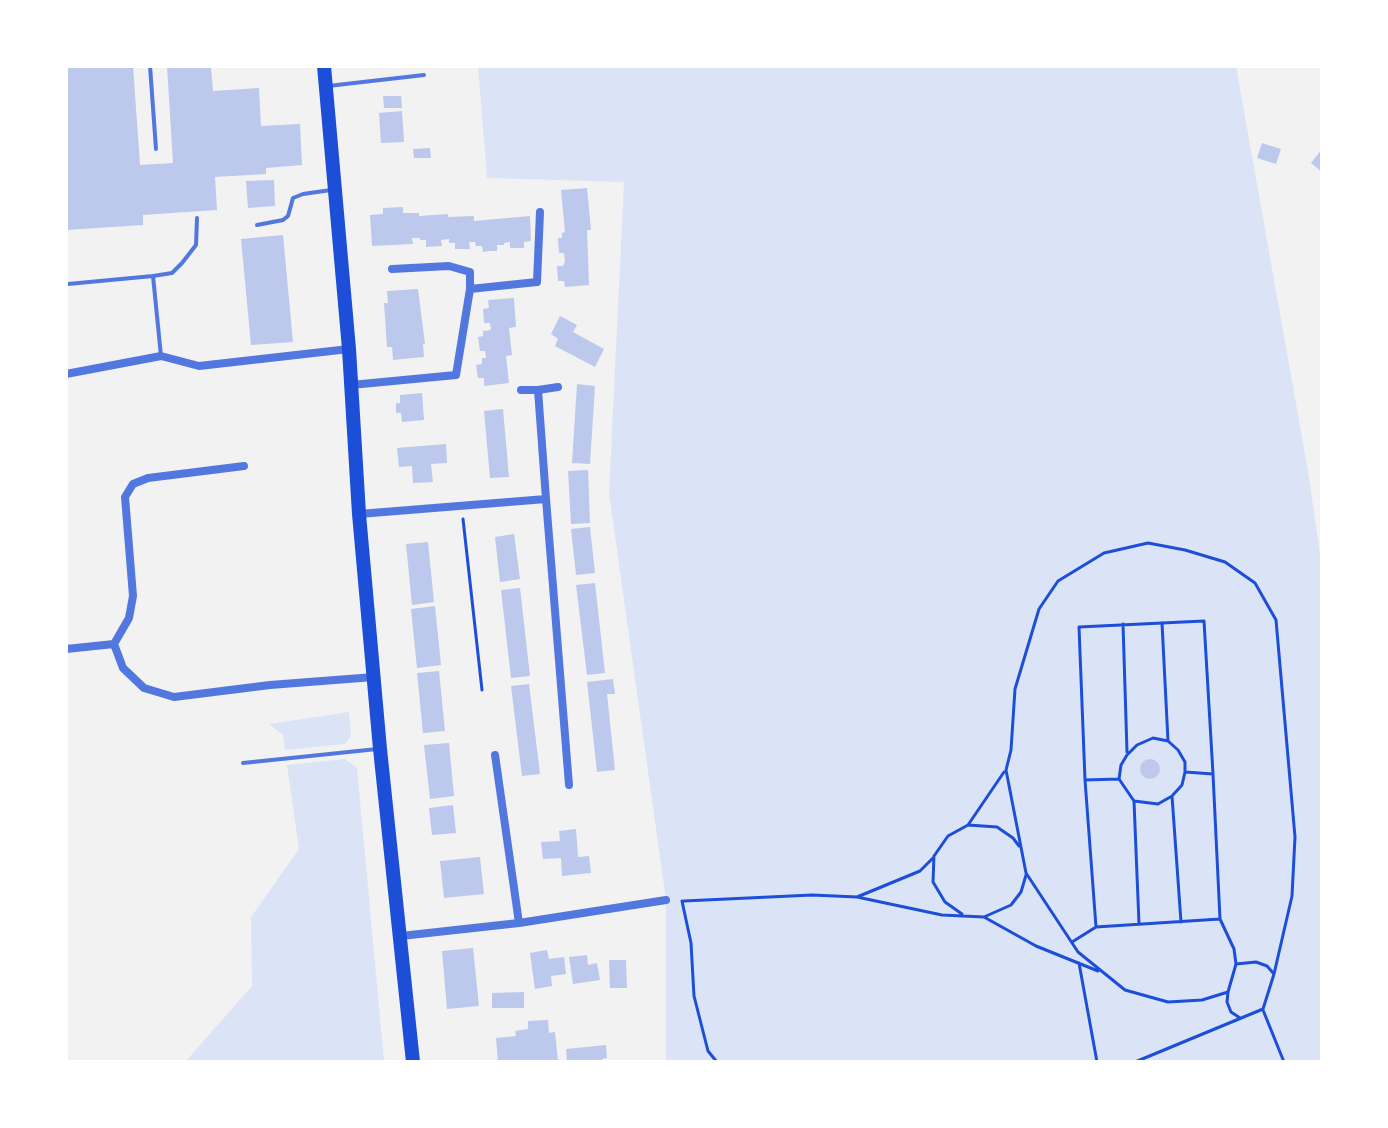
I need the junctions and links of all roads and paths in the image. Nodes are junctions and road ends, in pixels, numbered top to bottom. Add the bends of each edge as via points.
1 (150, 66) edge
2 (324, 66) edge
3 (424, 75) dead end
4 (325, 86) junction
5 (156, 149) dead end
6 (333, 190) junction
7 (540, 212) dead end
8 (197, 218) dead end
9 (257, 225) dead end
10 (392, 269) dead end
11 (153, 276) junction
12 (68, 284) edge
13 (470, 289) junction
14 (349, 349) junction
15 (161, 356) junction
16 (66, 374) edge
17 (351, 385) junction
18 (558, 387) dead end
19 (521, 390) dead end
20 (538, 390) junction
21 (244, 466) dead end
22 (546, 499) junction
23 (461, 504) junction
24 (359, 514) junction
25 (1162, 623) junction
26 (1123, 624) junction
27 (114, 644) junction
28 (66, 649) edge
29 (374, 677) junction
30 (482, 690) dead end
31 (1168, 741) junction
32 (380, 749) junction
33 (495, 755) dead end
34 (1127, 755) junction
35 (243, 763) dead end
36 (1006, 770) junction
37 (1185, 772) junction
38 (1213, 774) junction
39 (1119, 779) junction
40 (1085, 780) junction
41 (569, 785) dead end
42 (1172, 796) junction
43 (1134, 801) junction
44 (968, 825) junction
45 (1020, 848) junction
46 (934, 856) junction
47 (1026, 873) junction
48 (857, 897) junction
49 (666, 900) joint
50 (684, 901) junction
51 (962, 914) junction
52 (984, 917) junction
53 (1220, 919) junction
54 (1181, 922) junction
55 (519, 923) junction
56 (1139, 924) junction
57 (1096, 927) junction
58 (401, 936) junction
59 (1072, 942) junction
60 (1079, 963) junction
61 (1236, 964) junction
62 (1101, 972) junction
63 (1274, 974) junction
64 (1228, 992) junction
65 (1263, 1009) junction
66 (1242, 1020) junction
67 (413, 1062) edge
68 (717, 1062) edge
69 (1097, 1062) edge
70 (1135, 1062) edge
71 (1284, 1062) edge

1 - 5 lane
2 - 4 main road
3 - 4 lane
4 - 6 main road
6 - 9 lane via 293,198 283,220
6 - 14 main road
7 - 13 street via 537,282
8 - 11 lane via 196,245 172,273
10 - 13 street via 449,266 470,272
11 - 12 lane
11 - 15 lane
13 - 17 street via 456,375
14 - 15 street via 199,366
14 - 17 main road
15 - 16 street
17 - 24 main road
18 - 20 street
19 - 20 street
20 - 22 street
21 - 27 street via 133,484 125,497 133,596 129,618
22 - 23 street
22 - 41 street
23 - 24 street
23 - 30 path
24 - 29 main road
25 - 26 path
25 - 31 path
25 - 38 path via 1204,621
26 - 34 path
26 - 40 path via 1079,627
27 - 28 street
27 - 29 street via 123,668 144,688 174,697
29 - 32 main road
31 - 34 path via 1153,738
31 - 37 path via 1185,762
32 - 35 lane
32 - 58 main road
33 - 55 street
34 - 39 path
36 - 44 path
36 - 45 path
36 - 63 path via 1015,689 1039,609 1058,581 1104,553 1148,543 1225,562 1255,583 1276,620 1295,837 1292,896
37 - 38 path
37 - 42 path
38 - 53 path
39 - 40 path
39 - 43 path
40 - 57 path
42 - 43 path via 1158,804
42 - 54 path
43 - 56 path
44 - 45 path via 997,827
44 - 46 path via 948,836
45 - 47 path
46 - 48 path via 920,871
46 - 51 path via 933,882 945,902
47 - 52 path via 1011,905
47 - 59 path
48 - 50 path
48 - 51 path via 942,915
49 - 50 path
49 - 55 street
50 - 68 path via 694,996 708,1051
51 - 52 path
52 - 60 path
53 - 54 path
53 - 61 path
54 - 56 path
55 - 58 street
56 - 57 path
57 - 59 path
58 - 67 main road
59 - 62 path
60 - 62 path
60 - 69 path
61 - 63 path via 1256,962
61 - 64 path
62 - 64 path via 1125,990 1168,1002
63 - 65 path
64 - 66 path via 1231,1012
65 - 66 path
65 - 71 path
66 - 70 path

